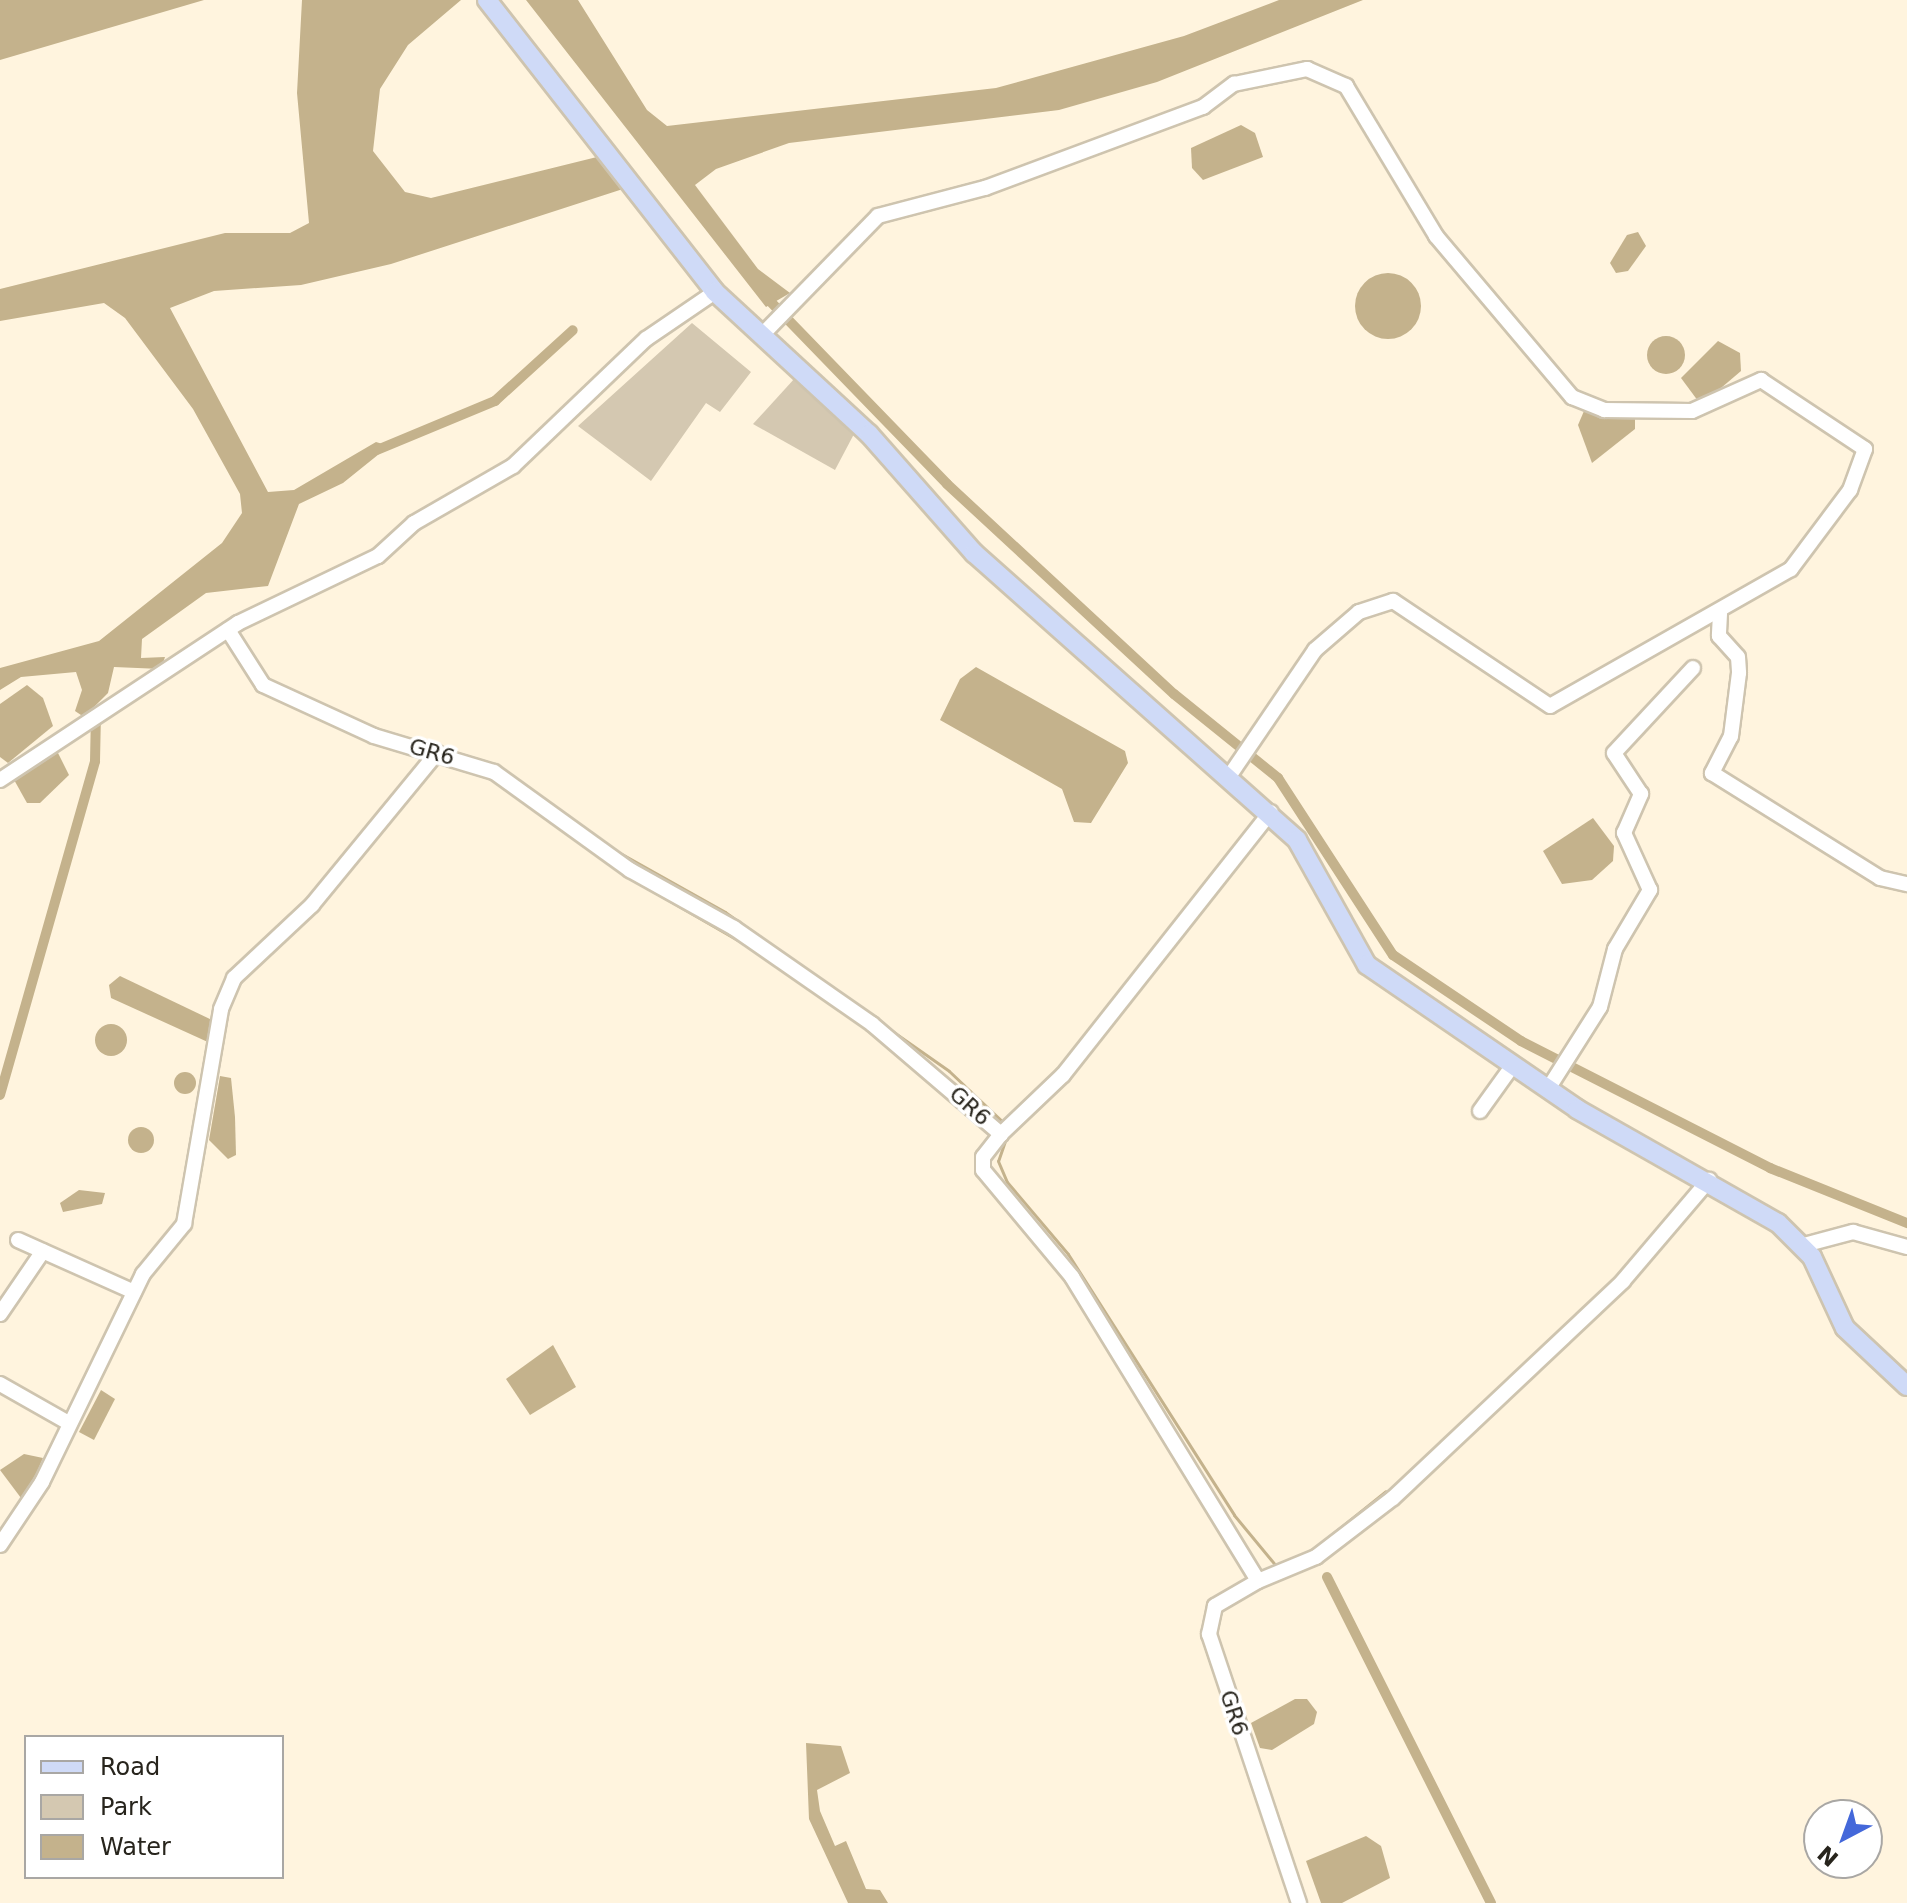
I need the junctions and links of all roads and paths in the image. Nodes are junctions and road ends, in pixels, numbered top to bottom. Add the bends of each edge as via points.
1 (487, 0) edge
2 (715, 292) junction
3 (765, 331) junction
4 (1720, 614) junction
5 (228, 630) junction
6 (1693, 668) dead end
7 (437, 753) junction
8 (1232, 772) junction
9 (0, 780) edge
10 (1271, 812) junction
11 (1907, 884) edge
12 (1513, 1065) junction
13 (1548, 1089) junction
14 (1480, 1111) dead end
15 (1001, 1134) junction
16 (1709, 1180) junction
17 (18, 1240) dead end
18 (1804, 1245) junction
19 (1907, 1247) edge
20 (43, 1251) junction
21 (134, 1292) junction
22 (0, 1314) edge
23 (0, 1384) edge
24 (1907, 1386) edge
25 (67, 1422) junction
26 (0, 1545) edge
27 (1258, 1581) junction
28 (1299, 1903) edge

1 - 2 main road
2 - 3 main road
2 - 5 street via 646,339 513,466 414,523 378,556
3 - 4 street via 878,216 985,188 1203,107 1234,84 1291,69 1326,73 1350,92 1436,236 1572,397 1604,410 1692,411 1761,380 1865,449 1819,539 1791,569
3 - 8 main road via 869,434 974,553
4 - 8 street via 1545,707 1413,612 1380,604 1347,619 1315,650
4 - 11 street via 1719,636 1738,657 1739,673 1731,736 1712,773 1880,878
5 - 7 street, GR6 via 263,685 374,736
5 - 9 street
6 - 13 street via 1614,753 1641,794 1624,833 1651,883 1615,949 1600,1007
7 - 15 street, GR6 via 494,772 630,870 746,936 872,1024
7 - 21 street via 312,905 234,978 221,1009 184,1224
8 - 10 main road
10 - 12 main road via 1318,869 1353,951
10 - 15 street via 1063,1075
12 - 13 main road
12 - 14 street
13 - 16 main road
15 - 27 street, GR6 via 983,1157 983,1170 1072,1277
16 - 18 main road
16 - 27 street via 1623,1281 1393,1498 1316,1557
17 - 20 street
18 - 19 street via 1853,1232
18 - 24 main road via 1845,1328
20 - 21 street
20 - 22 street
21 - 25 street
23 - 25 street
25 - 26 street via 28,1508
27 - 28 street, GR6 via 1215,1606 1209,1634

